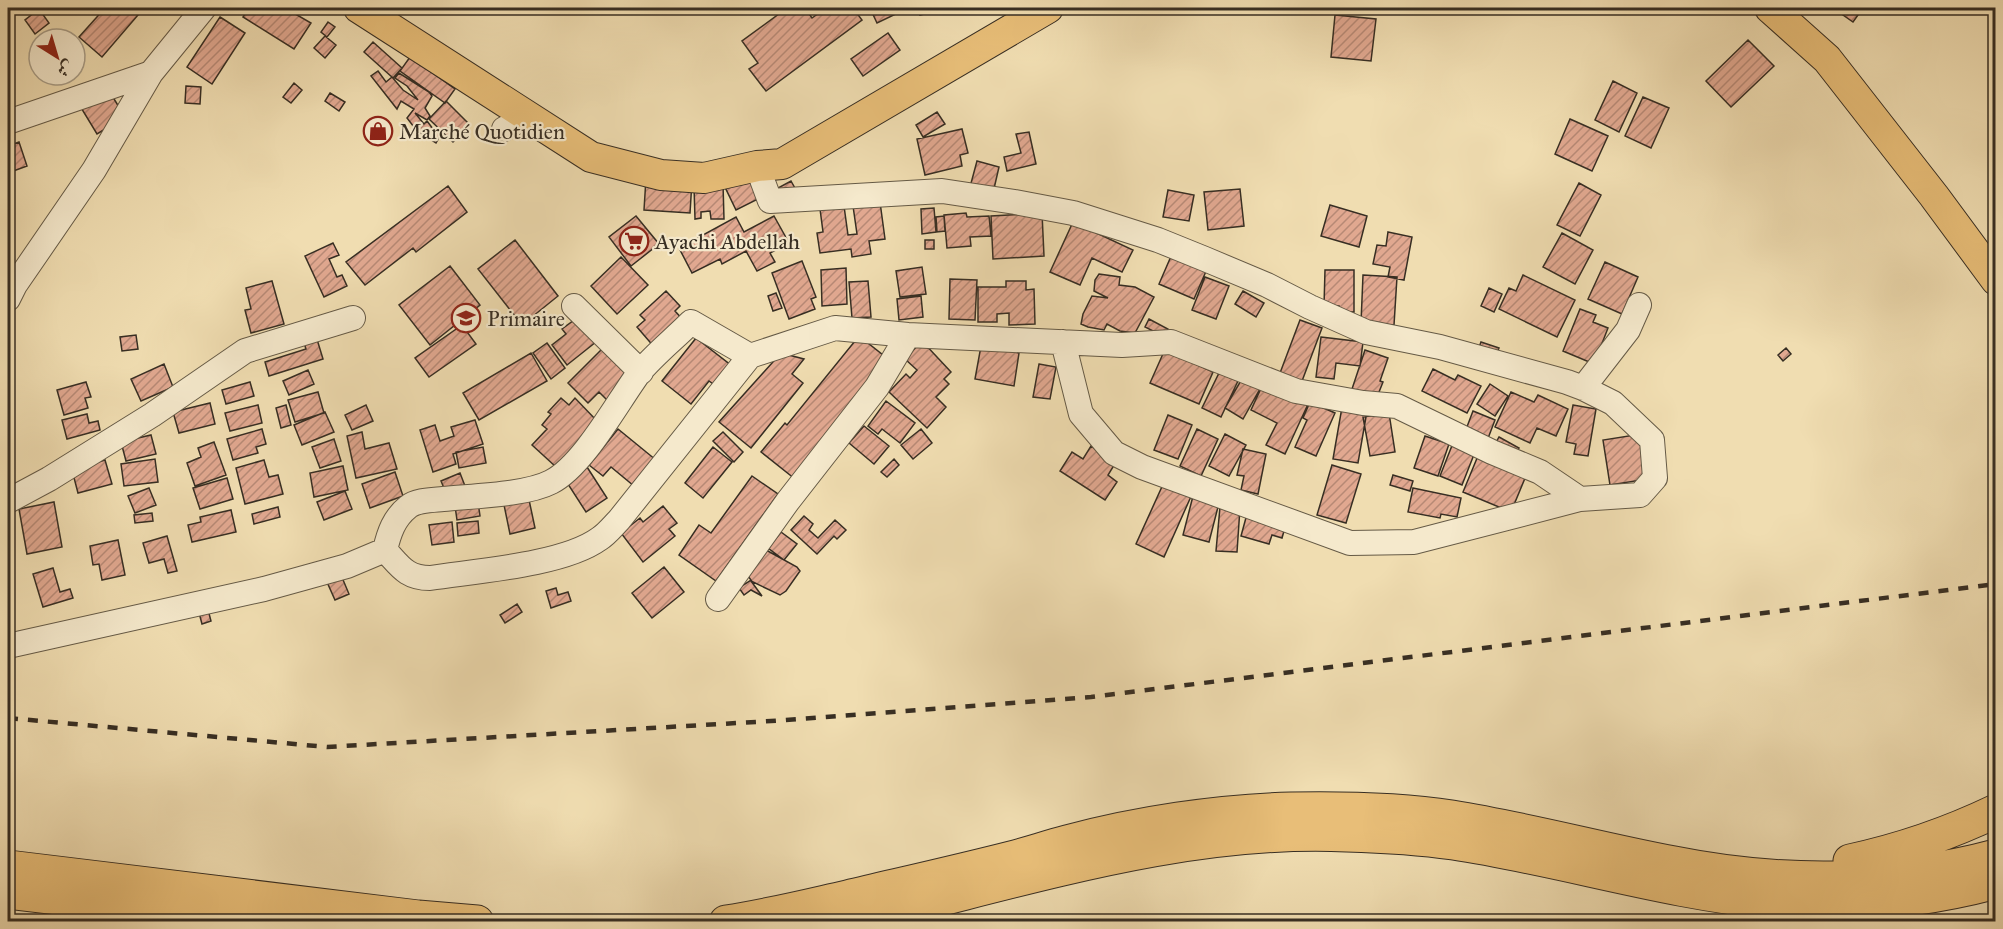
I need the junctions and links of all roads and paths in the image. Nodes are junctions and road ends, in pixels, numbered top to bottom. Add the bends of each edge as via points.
1 (204, 8) edge
2 (359, 8) edge
3 (1048, 8) edge
4 (1770, 8) edge
5 (151, 73) junction
6 (8, 122) edge
7 (757, 166) junction
8 (1995, 280) edge
9 (8, 298) edge
10 (1639, 305) dead end
11 (574, 306) dead end
12 (353, 318) dead end
13 (908, 335) junction
14 (1063, 342) junction
15 (750, 356) junction
16 (641, 372) junction
17 (1583, 388) junction
18 (1580, 499) junction
19 (8, 501) edge
20 (385, 550) junction
21 (718, 599) dead end
22 (8, 646) edge
23 (1995, 811) edge
24 (1995, 856) edge
25 (8, 867) edge
26 (1725, 872) junction
27 (1995, 882) edge
28 (8, 892) edge
29 (258, 921) edge
30 (477, 921) edge
31 (726, 921) edge
32 (847, 921) edge

1 - 5 street
2 - 7 main road via 516,122 591,157 661,175 704,178
3 - 7 main road via 782,164
4 - 8 main road via 1827,59
5 - 6 street
5 - 9 street via 94,170
7 - 17 street via 770,201 942,191 1073,213 1205,258 1366,332 1440,347
10 - 17 street via 1628,330
11 - 16 street
12 - 19 street via 245,351 152,415
13 - 14 street
13 - 15 street via 835,328
13 - 21 street via 877,387
14 - 18 street via 1172,342 1296,391 1397,406 1540,472
14 - 18 street via 1081,414 1114,453 1142,467 1350,543 1414,542
15 - 16 street via 691,322
15 - 20 street via 600,539 575,552 536,562 430,578 407,573
16 - 20 street via 577,460 551,482 527,490 410,505 391,528
17 - 18 street via 1613,403 1652,440 1655,478 1640,495
20 - 22 street via 347,566 264,589
23 - 26 highway via 1942,835 1881,854 1818,866
24 - 26 highway via 1876,876 1785,877
25 - 30 highway
26 - 31 highway via 1452,817 1342,808 1286,809 1122,829 906,883
27 - 32 highway via 1879,903 1774,903 1666,886 1453,843 1399,837 1289,834 1235,837 1127,855
28 - 29 highway

